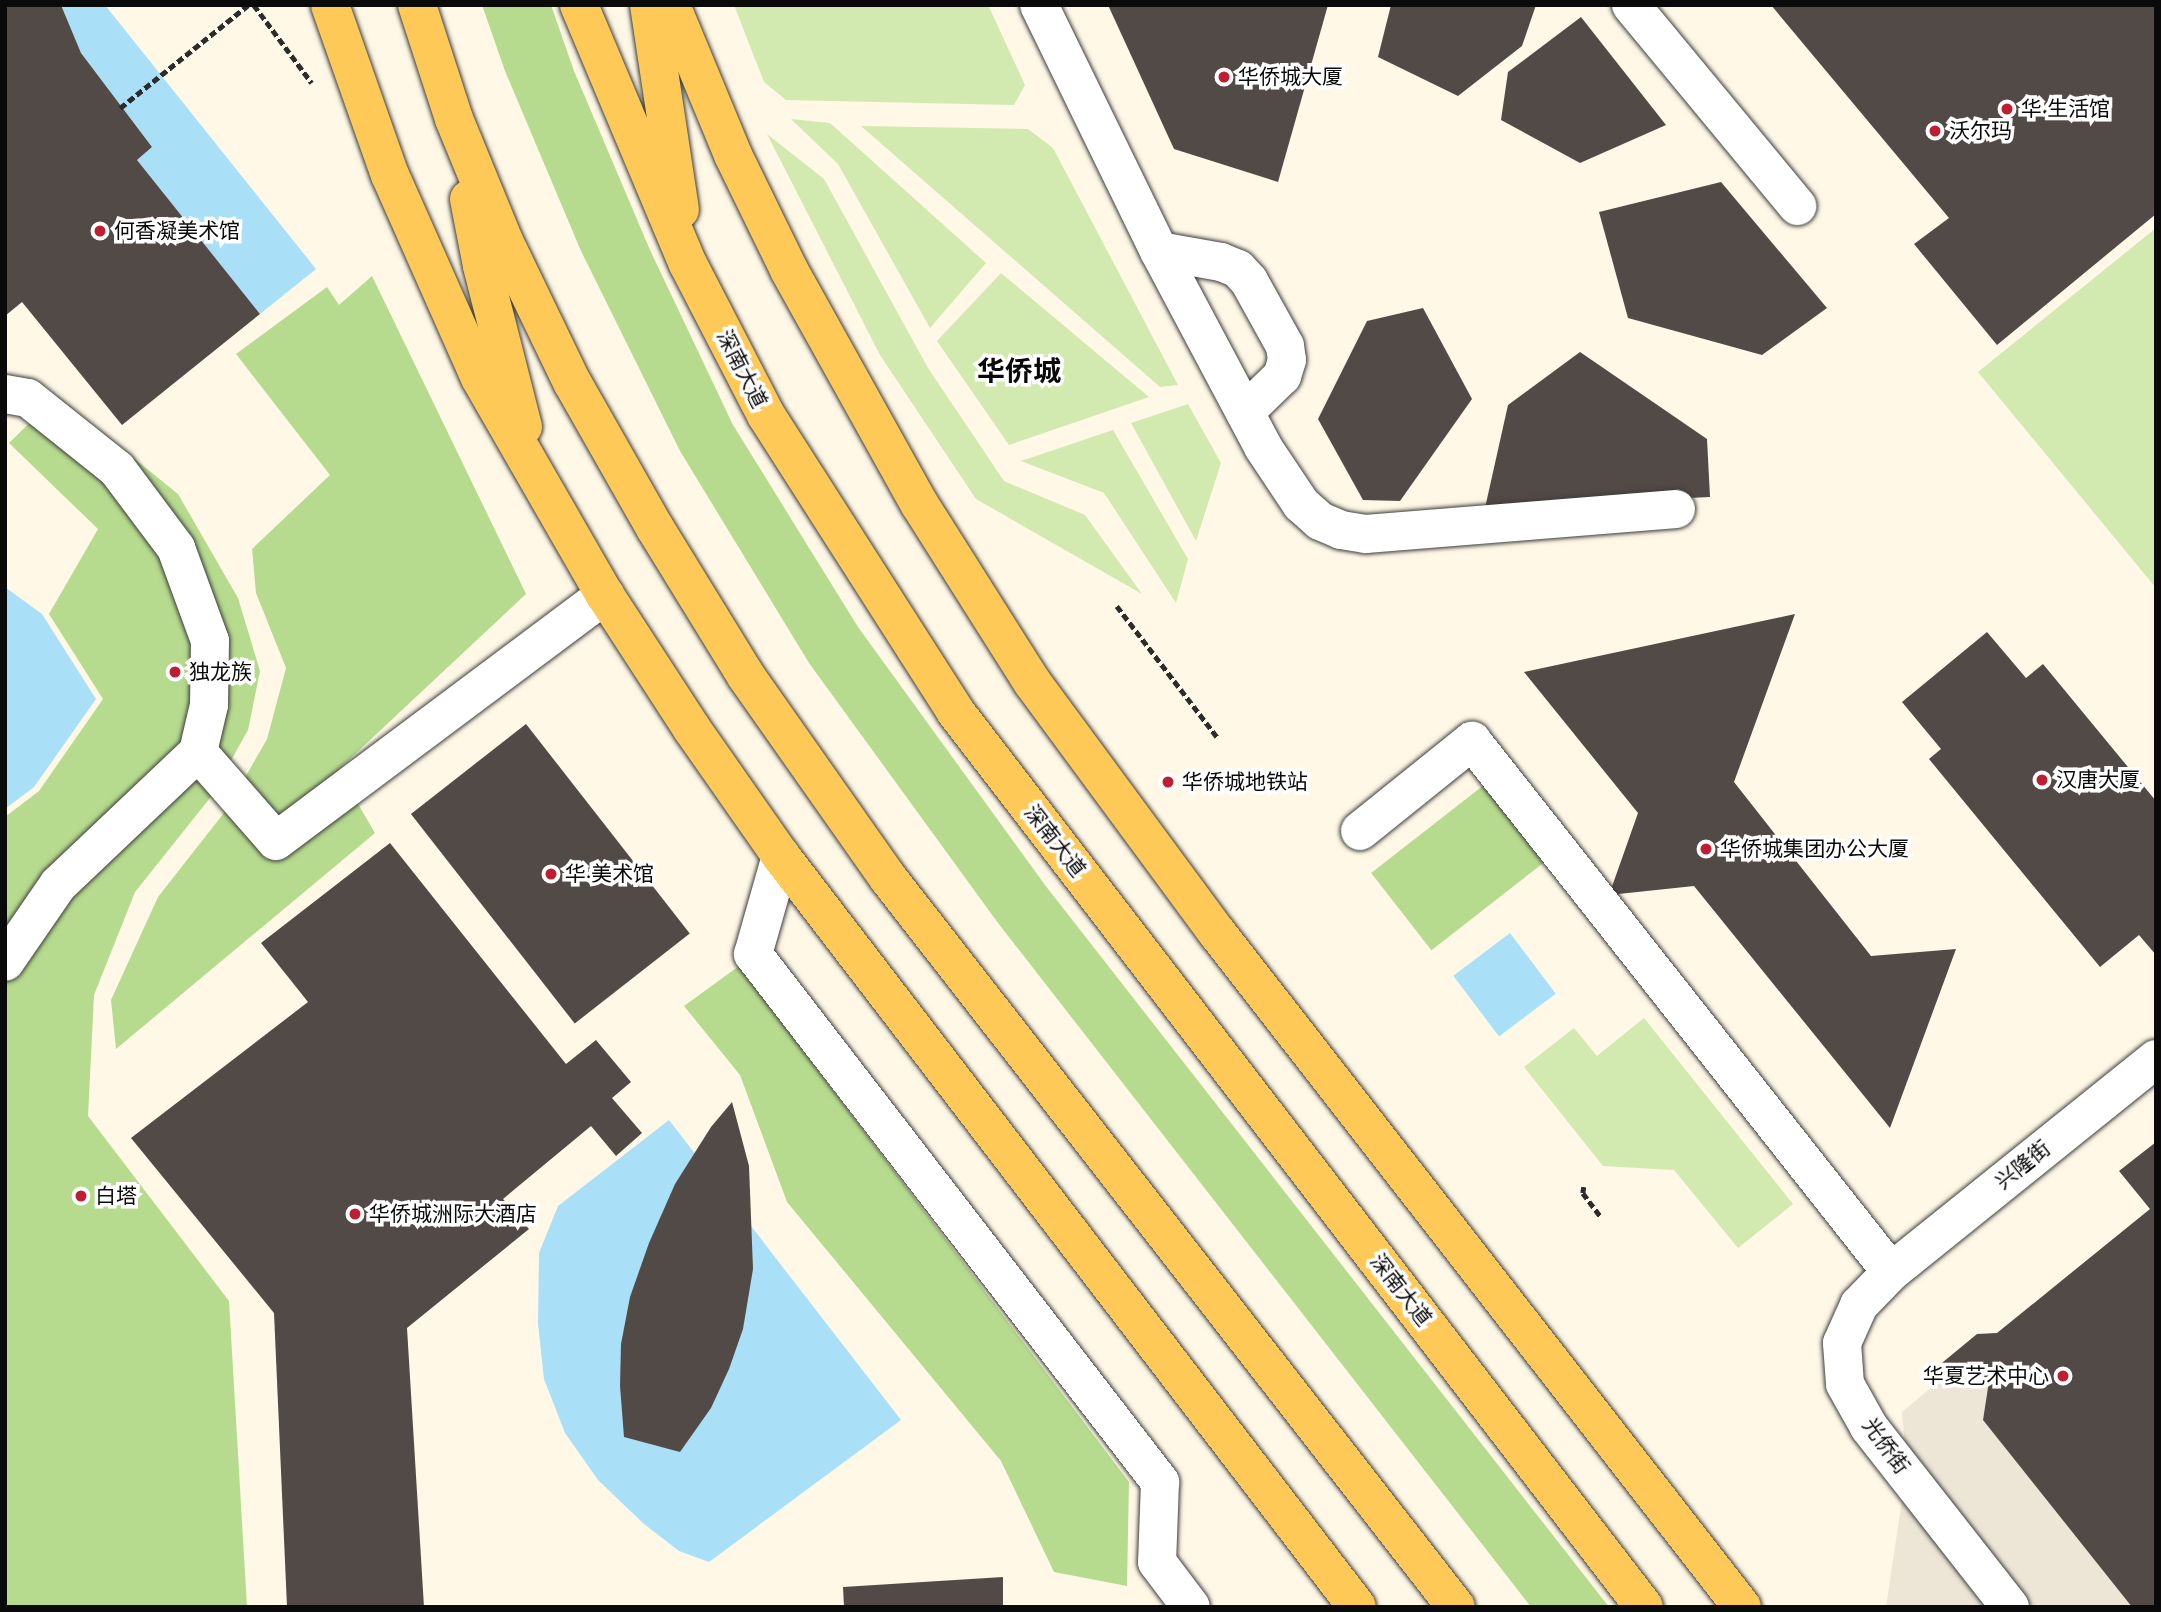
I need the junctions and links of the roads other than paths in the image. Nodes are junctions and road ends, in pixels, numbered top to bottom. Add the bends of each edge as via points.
1 (330, 5) edge
2 (417, 5) edge
3 (579, 5) edge
4 (649, 5) edge
5 (671, 5) edge
6 (1039, 5) edge
7 (1631, 5) edge
8 (454, 119) junction
9 (1797, 206) dead end
10 (1159, 251) junction
11 (688, 264) junction
12 (5, 394) edge
13 (1245, 412) junction
14 (536, 480) junction
15 (1676, 509) dead end
16 (605, 595) junction
17 (198, 752) junction
18 (1360, 831) dead end
19 (780, 856) junction
20 (5, 962) edge
21 (2156, 1059) edge
22 (1891, 1272) junction
23 (1191, 1607) edge
24 (1357, 1607) edge
25 (1456, 1607) edge
26 (1644, 1607) edge
27 (1742, 1607) edge
28 (2010, 1607) edge

1 - 14 main road via 427,264 480,378
2 - 8 main road
3 - 11 main road, 深南大道
4 - 11 main road
5 - 27 main road via 733,155 789,270 920,505 1032,682 1218,934
6 - 10 street
7 - 9 street
8 - 14 main road via 482,266
8 - 25 main road via 572,382 654,528 746,676 888,878
10 - 13 street
10 - 13 street via 1238,269 1285,346 1282,376
11 - 26 main road, 深南大道 via 766,415 955,711
12 - 17 street via 28,398 117,469 176,548 210,641 209,705
13 - 15 street via 1301,504 1320,521 1341,530 1366,534
14 - 16 main road
16 - 17 street via 276,841
16 - 19 main road
17 - 20 street via 58,885
18 - 22 street via 1472,741
19 - 23 street via 753,954 1160,1482 1157,1562
19 - 24 main road
21 - 22 street, 兴隆街
22 - 28 street, 光侨街 via 1859,1305 1842,1343 1845,1384 1869,1427

